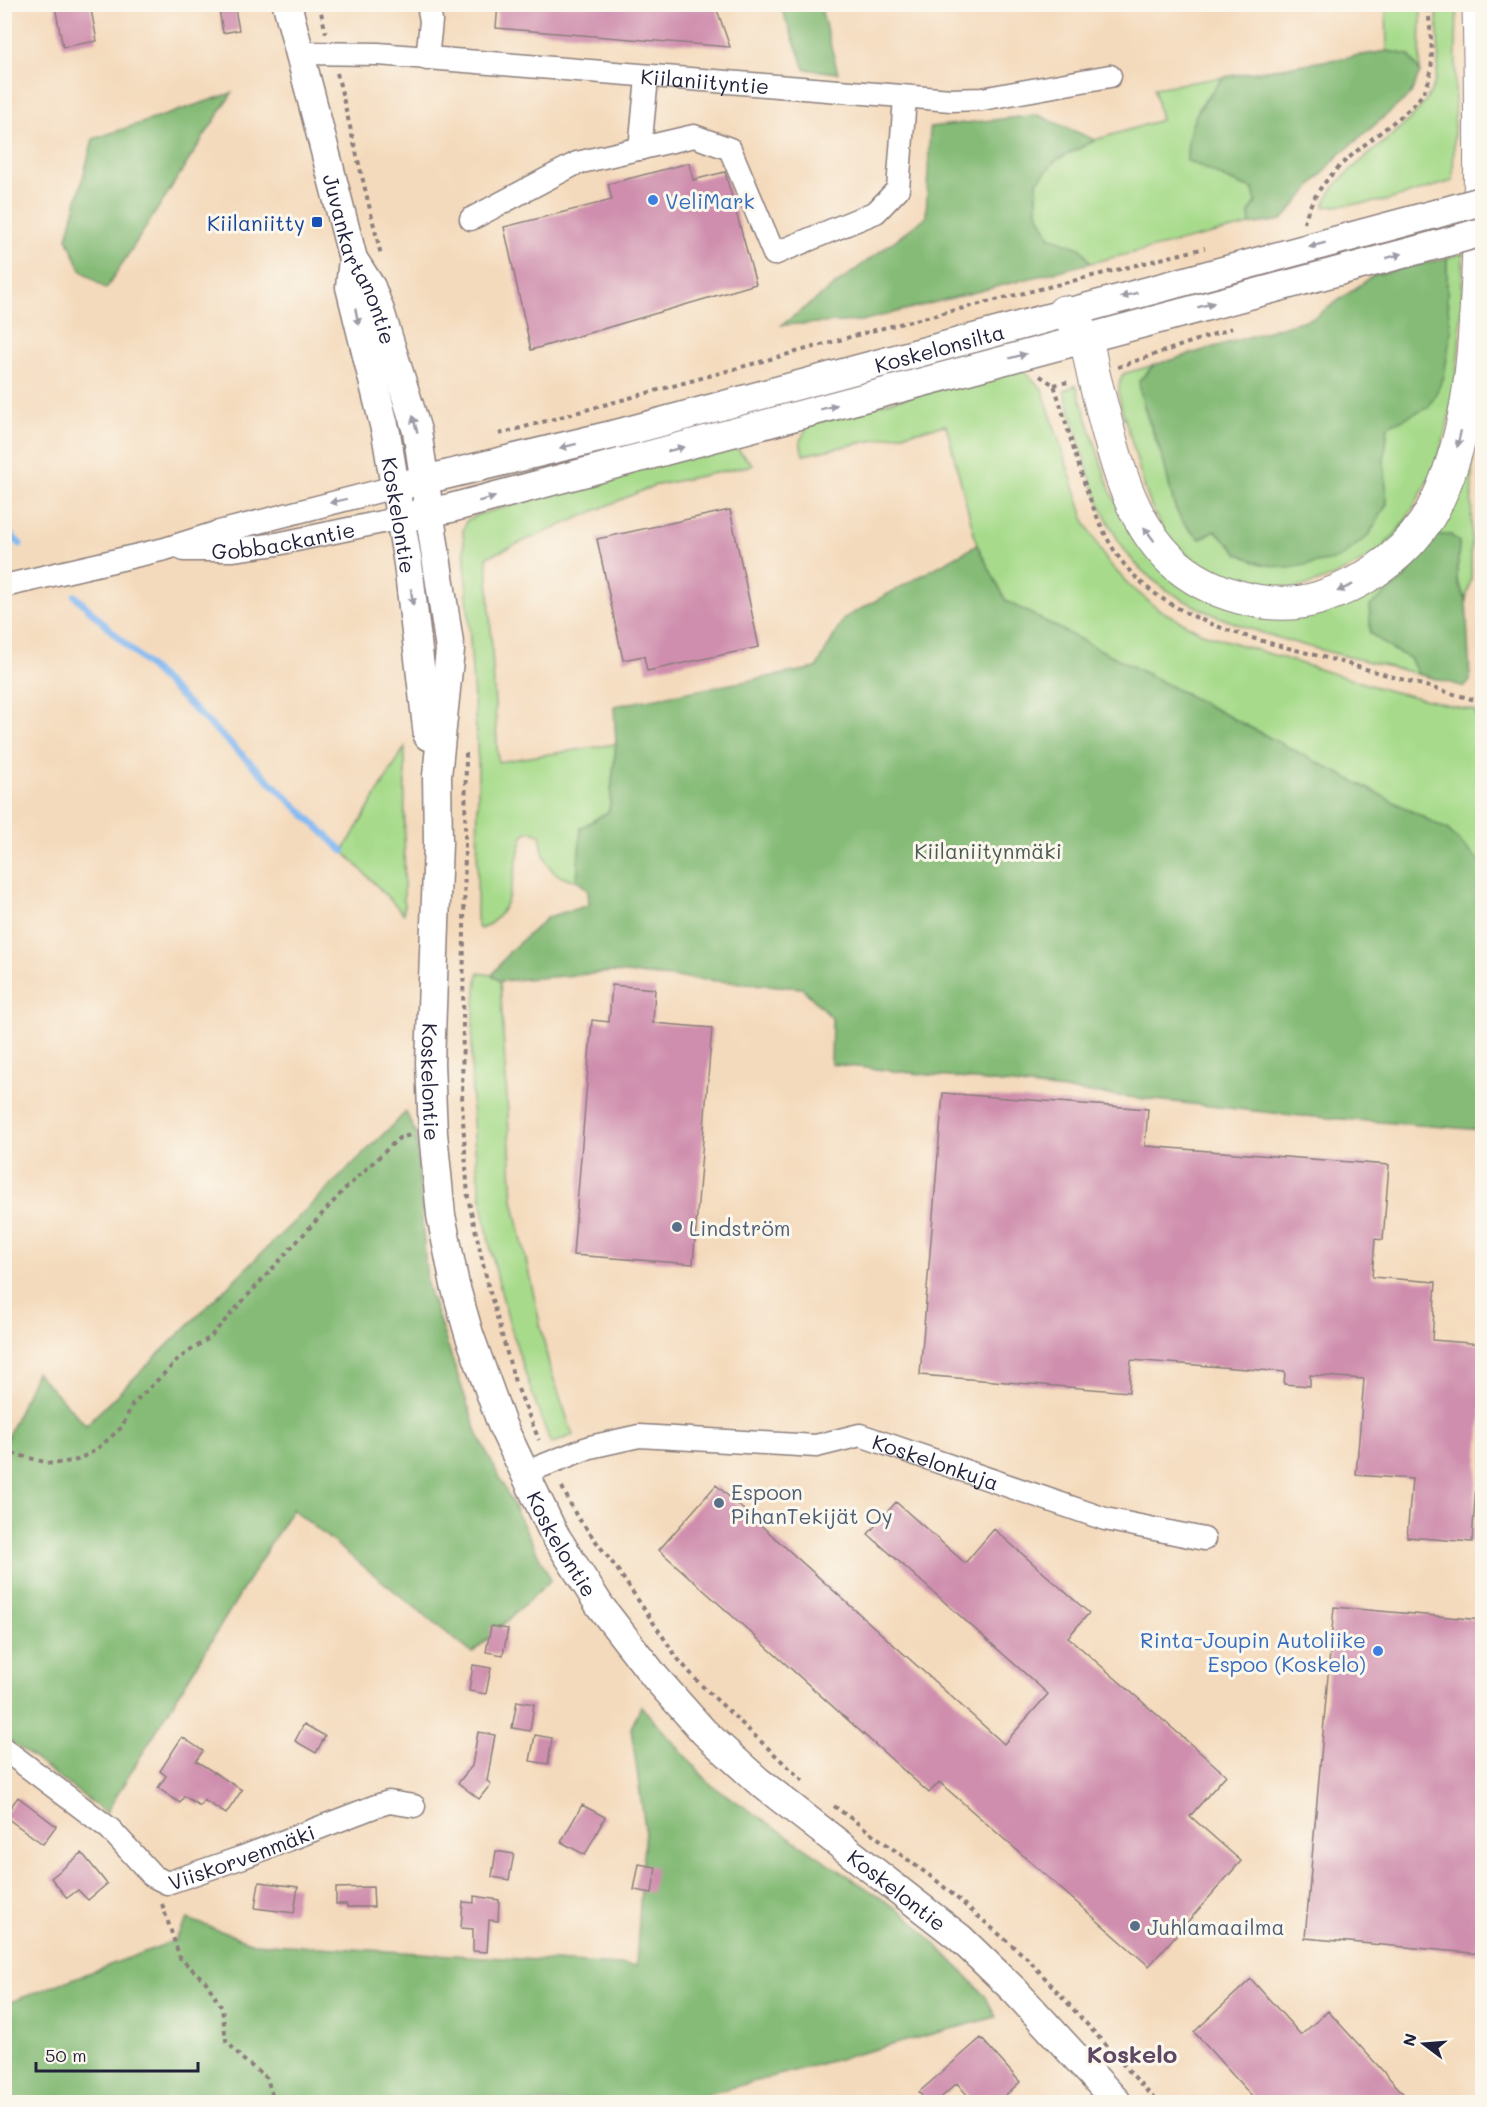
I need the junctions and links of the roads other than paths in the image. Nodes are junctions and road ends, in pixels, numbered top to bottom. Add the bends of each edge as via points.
1 (287, 4) edge
2 (1479, 4) edge
3 (432, 10) edge
4 (300, 53) junction
5 (427, 59) junction
6 (1110, 76) dead end
7 (647, 78) junction
8 (905, 98) junction
9 (640, 149) junction
10 (1482, 216) edge
11 (471, 219) dead end
12 (353, 259) junction
13 (1064, 312) junction
14 (1085, 337) junction
15 (425, 481) junction
16 (395, 487) junction
17 (430, 512) junction
18 (400, 518) junction
19 (165, 549) junction
20 (4, 586) edge
21 (437, 776) junction
22 (536, 1468) junction
23 (1204, 1539) dead end
24 (4, 1749) edge
25 (414, 1806) dead end
26 (1117, 2103) edge

1 - 4 main road, Juvankartanontie
2 - 10 highway
3 - 5 street
4 - 5 street, Kiilaniityntie
4 - 12 main road, Juvankartanontie
5 - 7 street, Kiilaniityntie
6 - 8 street, Kiilaniityntie via 982,99
7 - 8 street, Kiilaniityntie
7 - 9 street
8 - 9 street via 898,189 876,212 774,254 730,148 694,136
9 - 11 street via 577,163
10 -> 13 main road, Koskelonsilta, bridge via 1435,214
14 -> 10 main road, Koskelonsilta, bridge via 1440,244
10 -> 14 highway via 1474,363 1454,460 1438,501 1416,535 1381,568 1346,590 1310,601 1274,603 1209,585 1184,570 1146,532 1125,488
15 -> 12 main road, Juvankartanontie via 417,431 380,311 371,287
12 -> 16 main road, Koskelontie via 350,287 386,433
13 - 14 highway
13 -> 15 main road, Koskelonsilta via 646,426
17 -> 14 main road, Koskelonsilta
15 - 16 main road, Koskelonsilta
15 - 17 main road, Juvankartanontie
16 - 18 main road, Koskelontie
16 -> 19 street, Gobbackantie
17 - 18 main road, Koskelonsilta
17 - 21 main road, Koskelontie via 450,651
18 - 19 street, Gobbackantie via 232,550
18 -> 21 main road, Koskelontie via 429,742
19 - 20 street, Gobbackantie
21 - 22 main road, Koskelontie via 430,1063 441,1215 455,1285 488,1388
22 - 23 street, Koskelonkuja via 616,1439 639,1436 816,1446 860,1435 1105,1519
22 - 26 main road, Koskelontie via 553,1532 600,1606 704,1732 757,1780 960,1938 1015,1991
24 - 25 street, Viiskorvenmäki via 110,1829 158,1880 167,1883 389,1802

